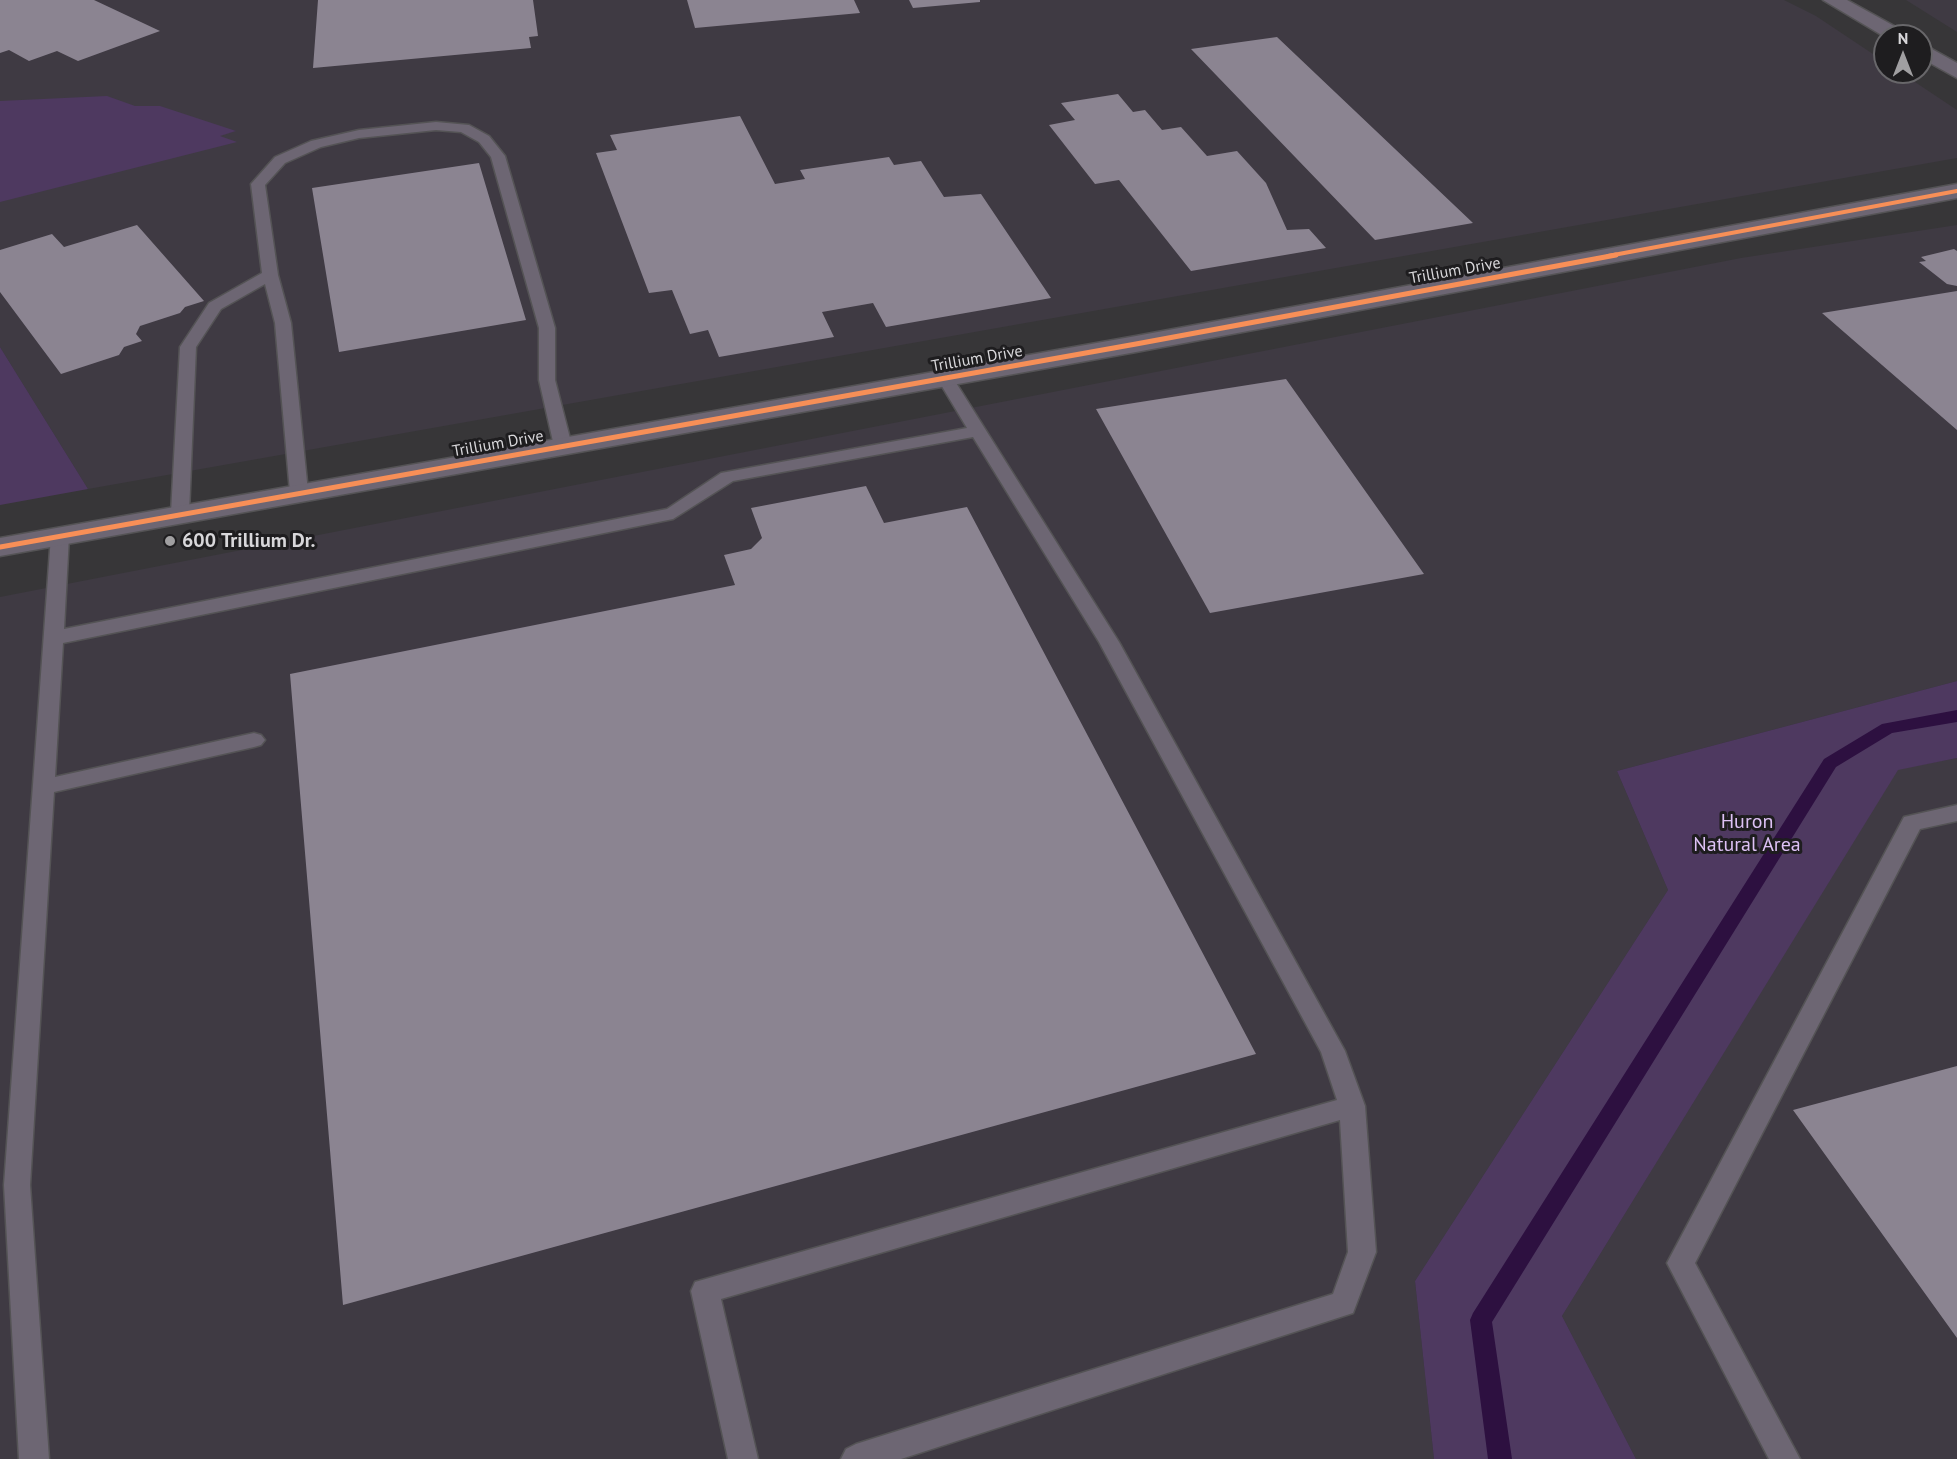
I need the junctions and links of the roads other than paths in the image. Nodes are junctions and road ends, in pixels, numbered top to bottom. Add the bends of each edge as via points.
1 (1833, 0) edge
2 (1876, 24) edge
3 (1933, 57) edge
4 (1957, 72) edge
5 (1957, 191) edge
6 (270, 275) junction
7 (945, 378) junction
8 (978, 431) junction
9 (563, 446) junction
10 (299, 492) junction
11 (180, 513) junction
12 (60, 536) junction
13 (0, 547) edge
14 (53, 638) junction
15 (254, 740) dead end
16 (44, 787) junction
17 (1957, 813) edge
18 (1352, 1106) junction
19 (34, 1459) edge
20 (743, 1459) edge
21 (856, 1459) edge
22 (1785, 1459) edge

1 - 2 street
3 - 4 street
5 - 7 street, Trillium Drive
6 - 9 lane via 258,184 280,160 316,144 359,134 436,126 464,128 484,139 498,156 547,328 547,380
6 - 10 lane via 283,323
6 - 11 lane via 215,306 188,347
7 - 8 lane
7 - 9 street, Trillium Drive
8 - 14 lane via 727,477 673,513
8 - 18 lane via 1109,642 1333,1051
9 - 10 street, Trillium Drive
10 - 11 street, Trillium Drive
11 - 12 street, Trillium Drive
12 - 13 street, Trillium Drive
12 - 14 lane
14 - 16 lane
15 - 16 lane
16 - 19 lane via 16,1185
17 - 22 lane via 1912,823 1682,1263
18 - 20 lane via 705,1291
18 - 21 lane via 1362,1252 1343,1304

